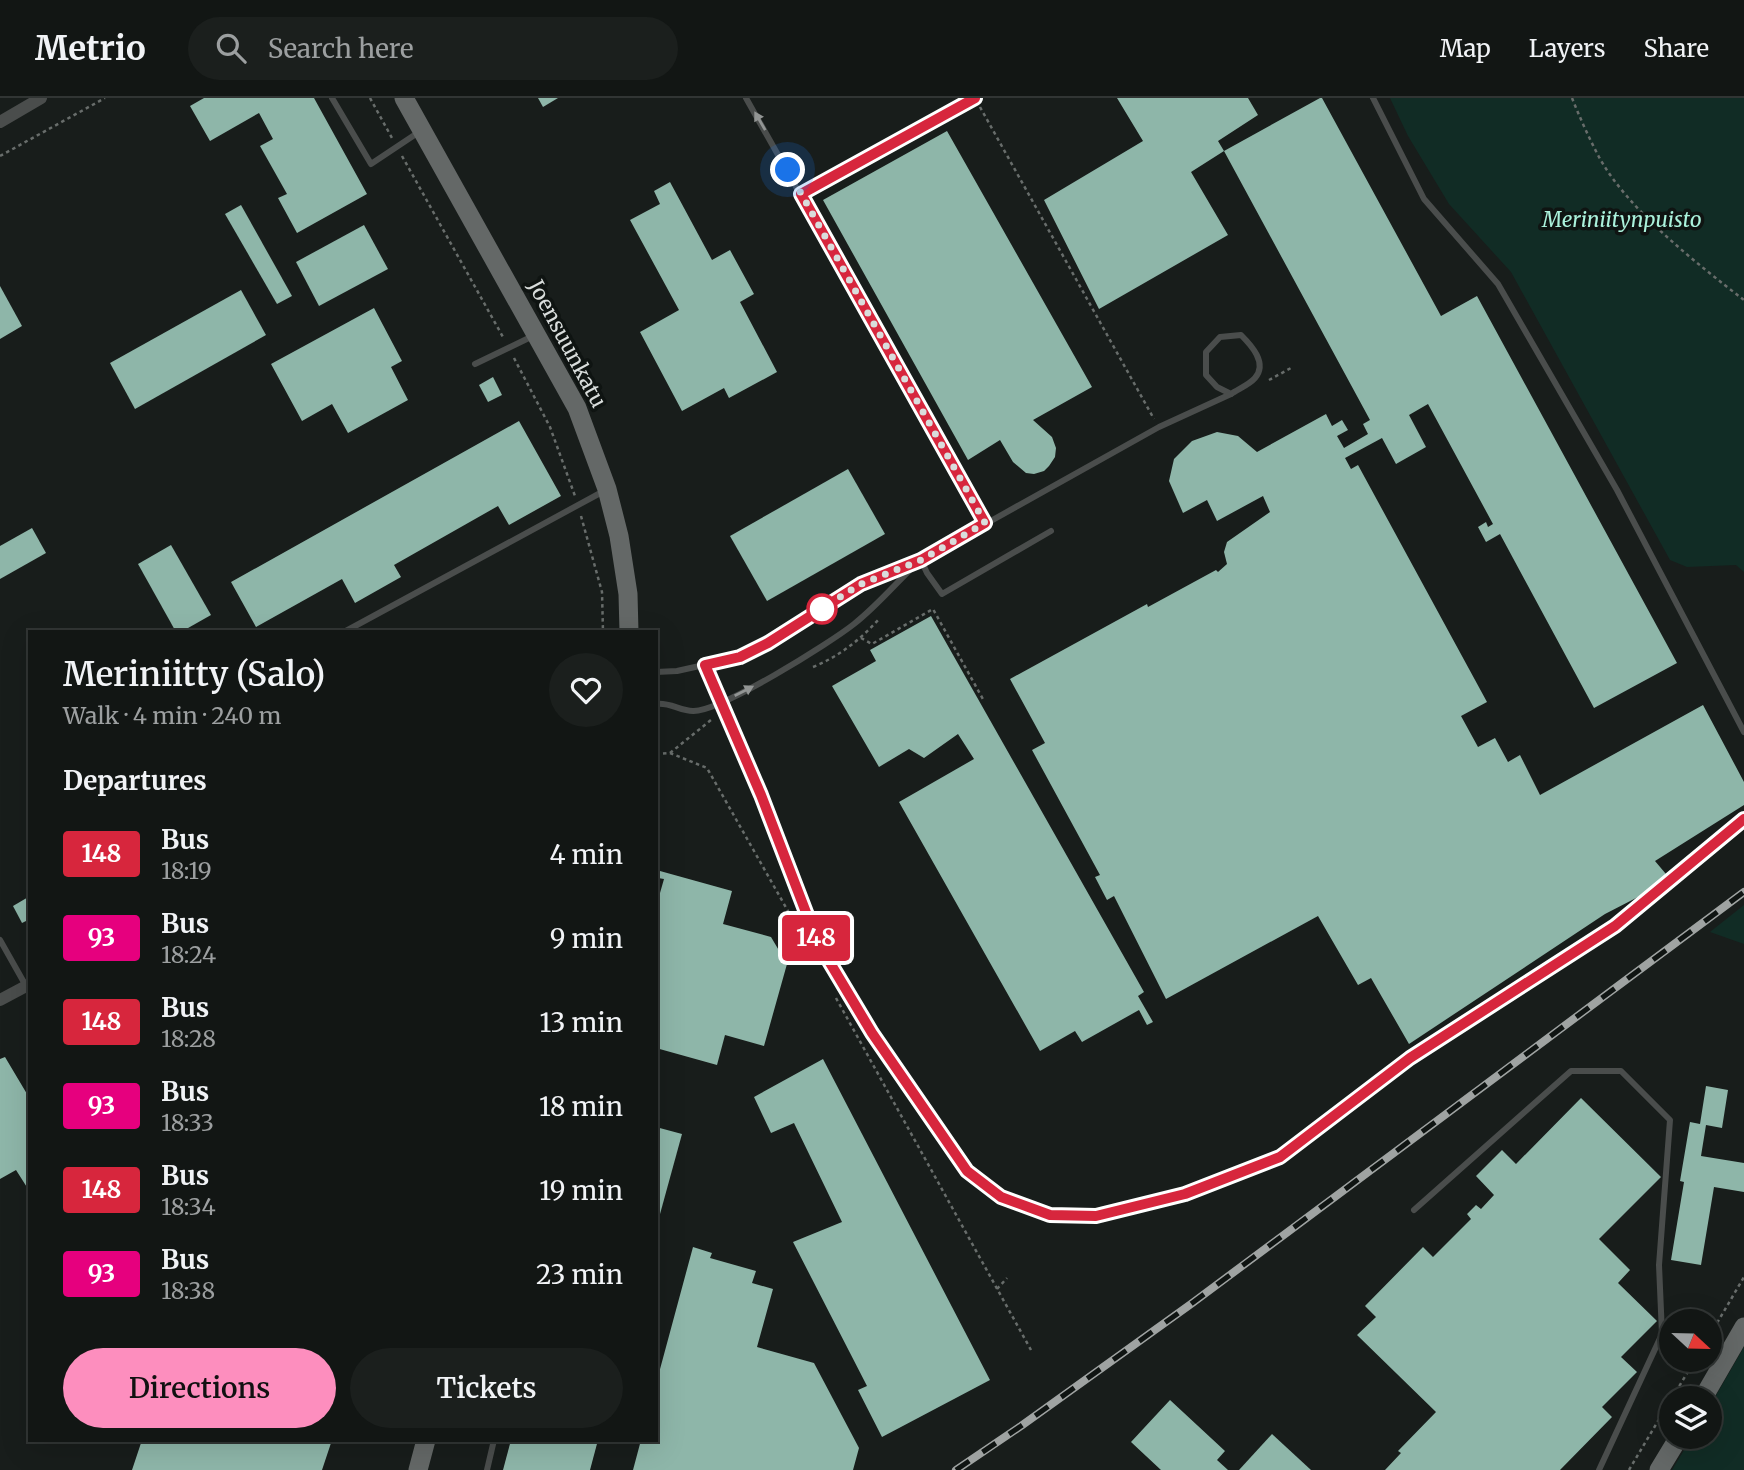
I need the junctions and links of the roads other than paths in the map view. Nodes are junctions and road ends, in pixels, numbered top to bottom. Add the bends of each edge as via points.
1 (41, 98) edge
2 (332, 98) edge
3 (404, 98) edge
4 (746, 98) edge
5 (954, 98) edge
6 (975, 98) edge
7 (1373, 98) edge
8 (958, 106) junction
9 (0, 122) edge
10 (422, 129) junction
11 (801, 194) junction
12 (538, 334) junction
13 (475, 364) dead end
14 (1231, 394) junction
15 (607, 489) junction
16 (985, 523) junction
17 (1051, 531) dead end
18 (921, 560) junction
19 (348, 630) edge
20 (629, 630) edge
21 (705, 665) junction
22 (658, 672) edge
23 (721, 703) junction
24 (658, 704) edge
25 (1744, 732) edge
26 (1744, 819) edge
27 (0, 940) edge
28 (28, 985) edge
29 (0, 1000) edge
30 (1414, 1210) dead end
31 (1744, 1327) edge
32 (1710, 1386) edge
33 (493, 1442) edge
34 (425, 1443) edge
35 (1672, 1449) edge
36 (418, 1470) edge
37 (486, 1470) edge
38 (1599, 1470) edge
39 (1659, 1470) edge

1 - 9 street
2 - 10 lane via 371,164
3 - 10 street, Joensuunkatu
11 -> 4 lane
5 - 8 lane
6 - 8 lane
7 - 25 lane via 1424,199 1499,285 1617,490
8 - 11 lane
10 - 12 street, Joensuunkatu
11 - 16 lane
12 - 13 lane
12 - 15 street, Joensuunkatu via 577,408
14 - 14 lane via 1206,375 1206,352 1220,337 1241,335 1254,348 1260,365 1255,378
14 - 16 lane via 1159,427
15 - 19 lane
15 - 20 street, Joensuunkatu via 619,536
16 - 18 lane
17 - 18 lane via 942,594
18 - 21 lane via 861,584 740,657
23 -> 18 lane via 779,673 855,623
21 - 22 lane
21 - 23 lane
23 - 24 lane via 694,711
23 - 26 lane via 817,941 872,1033 967,1171 1001,1197 1050,1215 1096,1216 1185,1194 1280,1157 1410,1058 1615,926
27 - 28 lane
28 - 29 street
30 - 38 lane via 1571,1071 1621,1071 1670,1120 1659,1265 1662,1334
31 - 32 street
33 - 37 lane
34 - 36 street
35 - 39 street

